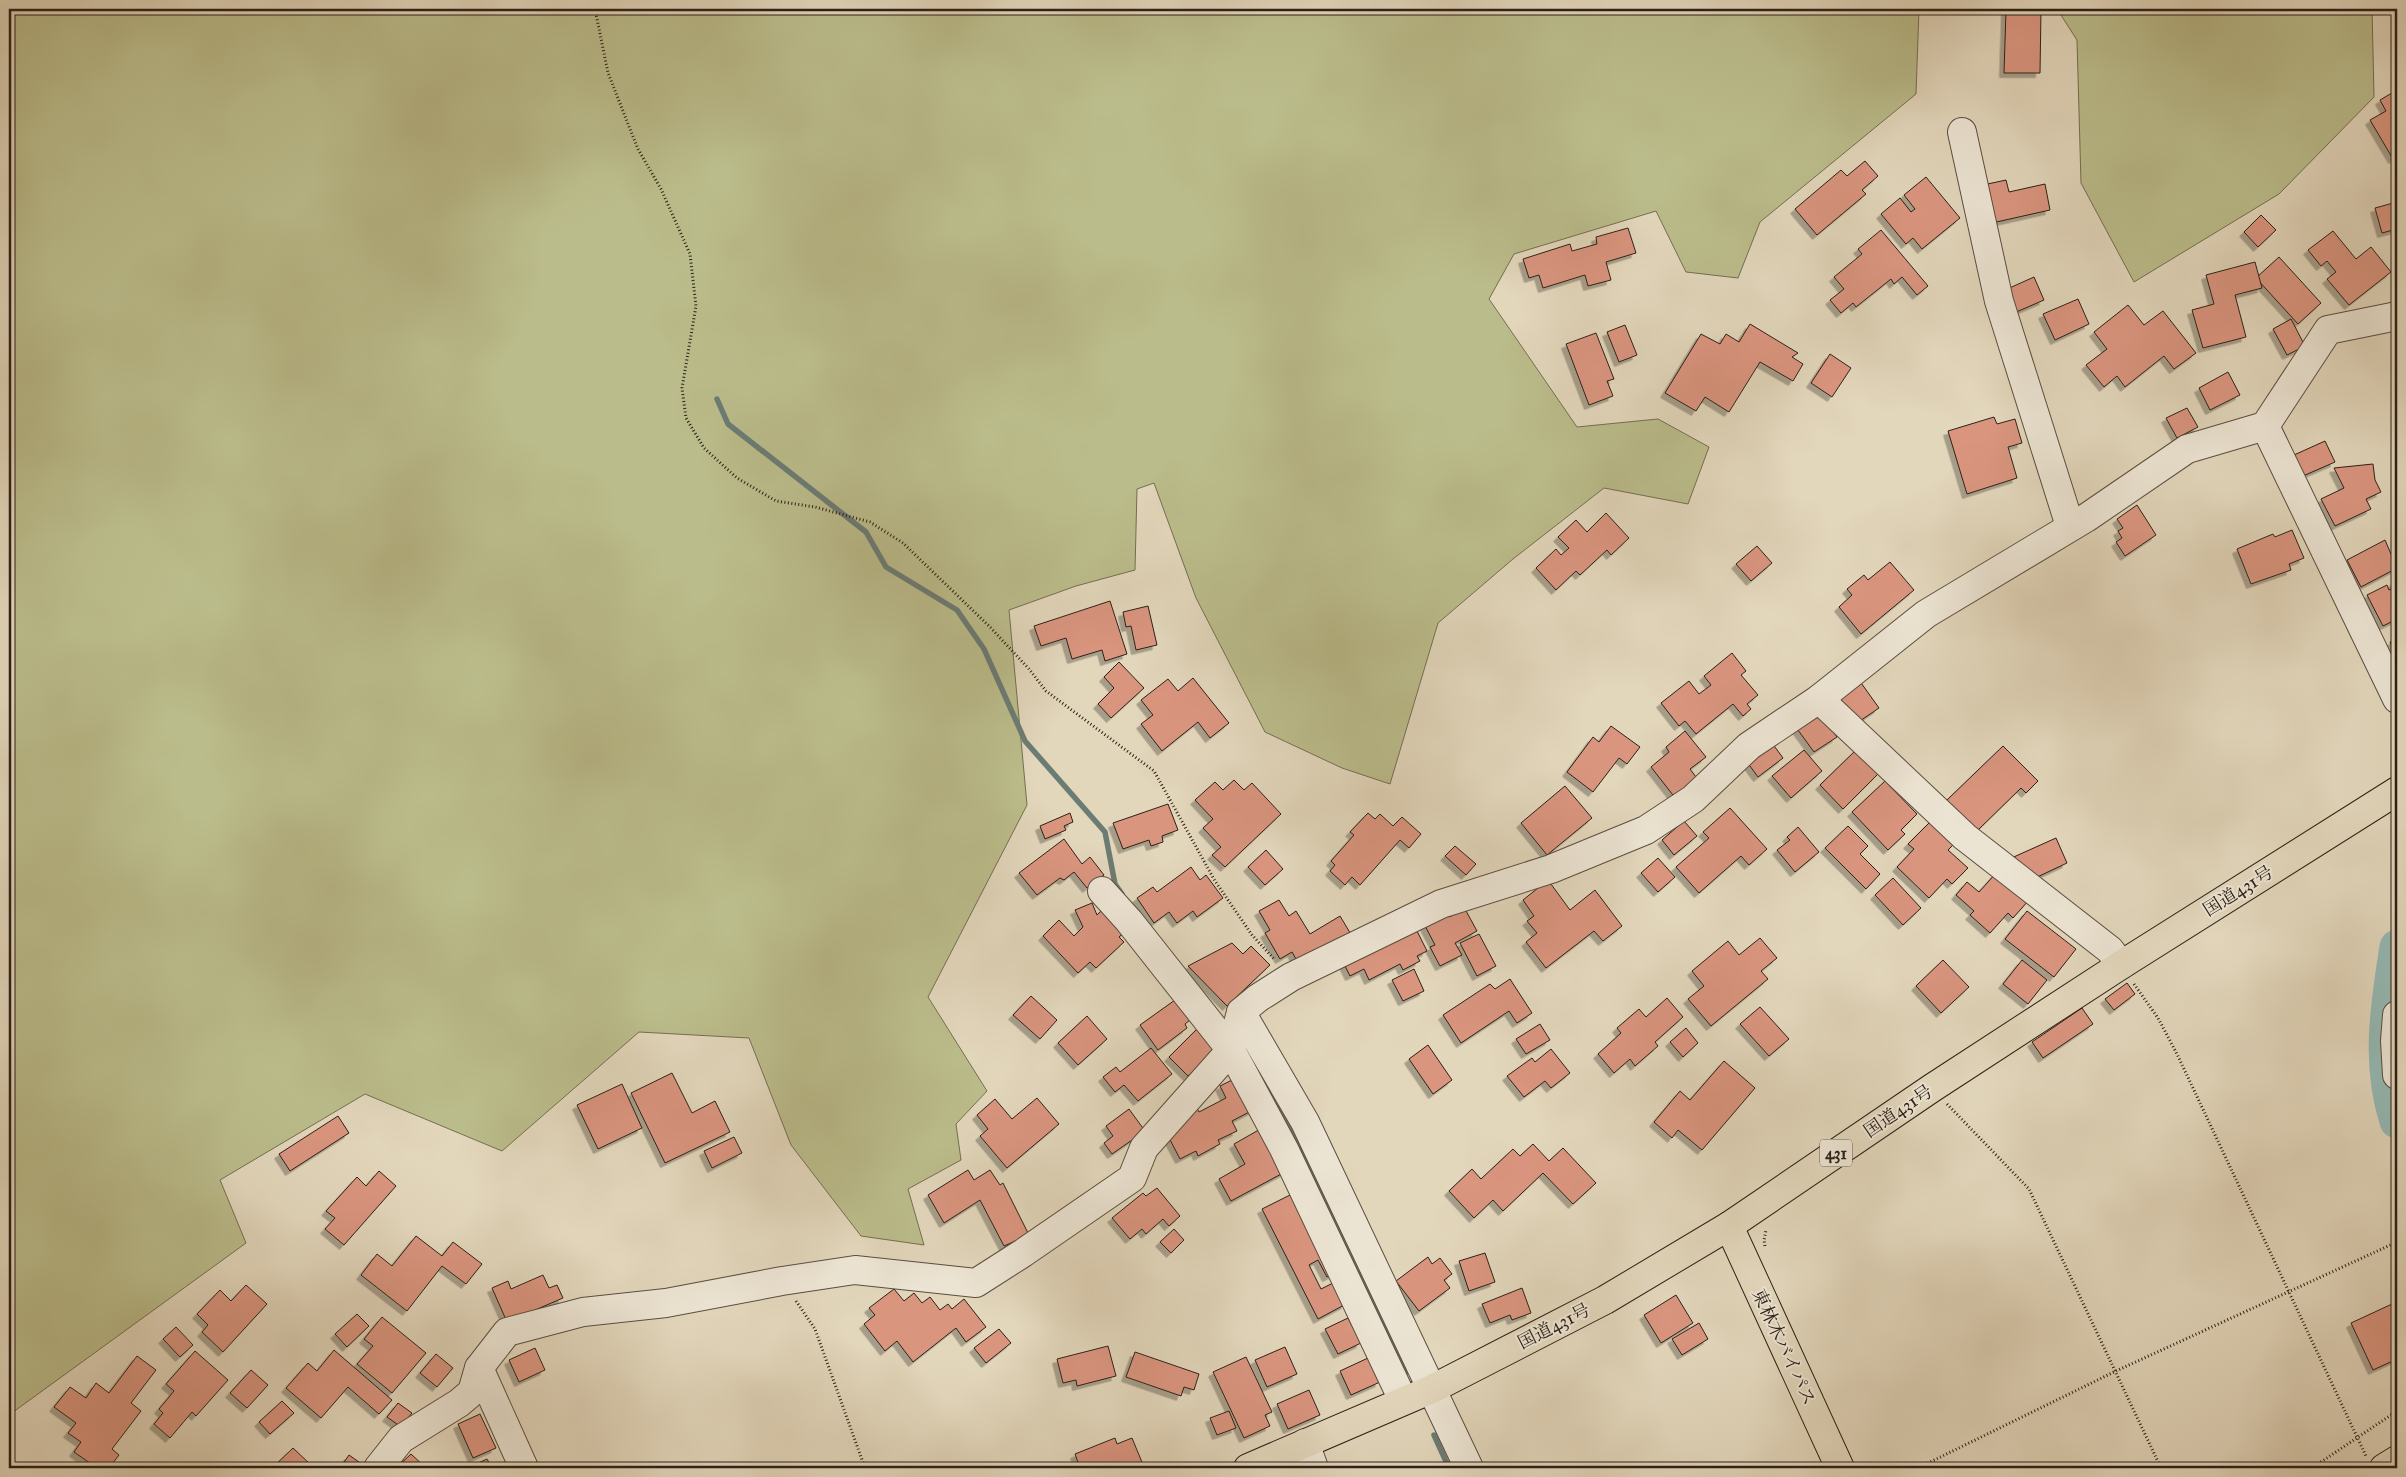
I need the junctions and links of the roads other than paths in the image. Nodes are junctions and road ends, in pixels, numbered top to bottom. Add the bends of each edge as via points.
1 (1962, 132) dead end
2 (2397, 316) edge
3 (2265, 426) junction
4 (2070, 526) junction
5 (2397, 699) edge
6 (1820, 700) junction
7 (2397, 792) edge
8 (1102, 891) dead end
9 (2121, 966) junction
10 (1241, 1012) junction
11 (2397, 1015) edge
12 (1231, 1050) junction
13 (2397, 1075) edge
14 (1728, 1226) junction
15 (479, 1368) junction
16 (1432, 1389) junction
17 (1403, 1400) junction
18 (1305, 1443) junction
19 (2397, 1460) edge
20 (2376, 1464) edge
21 (378, 1468) edge
22 (524, 1468) edge
23 (1248, 1468) edge
24 (1314, 1468) edge
25 (1469, 1468) edge
26 (1840, 1468) edge

1 - 4 street via 1999,301
2 - 3 street via 2328,330
3 - 4 street via 2187,449
3 - 5 street
4 - 6 street via 1926,614
6 - 9 street via 1964,837 2110,950
6 - 10 street via 1749,746 1693,799 1646,830 1551,869 1441,904 1291,977
7 - 9 highway, 国道431号 / 431
8 - 12 street
9 - 14 highway, 国道431号 / 431 via 1932,1088
10 - 12 street
10 - 16 street via 1305,1122
11 - 13 street via 2394,1041
12 - 15 street via 1144,1148 1132,1178 976,1283 855,1270 666,1303 583,1312 507,1332
12 - 17 street via 1284,1150
14 - 16 highway, 国道431号 / 431 via 1605,1300
14 - 26 highway, 東林木バイパス
15 - 21 street via 472,1392 460,1403 400,1438
15 - 22 street
16 - 17 highway, 国道431号 / 431
16 - 25 street
17 - 18 highway, 国道431号 / 431
18 - 23 highway, 国道431号 / 431
18 - 24 street
19 - 20 highway

